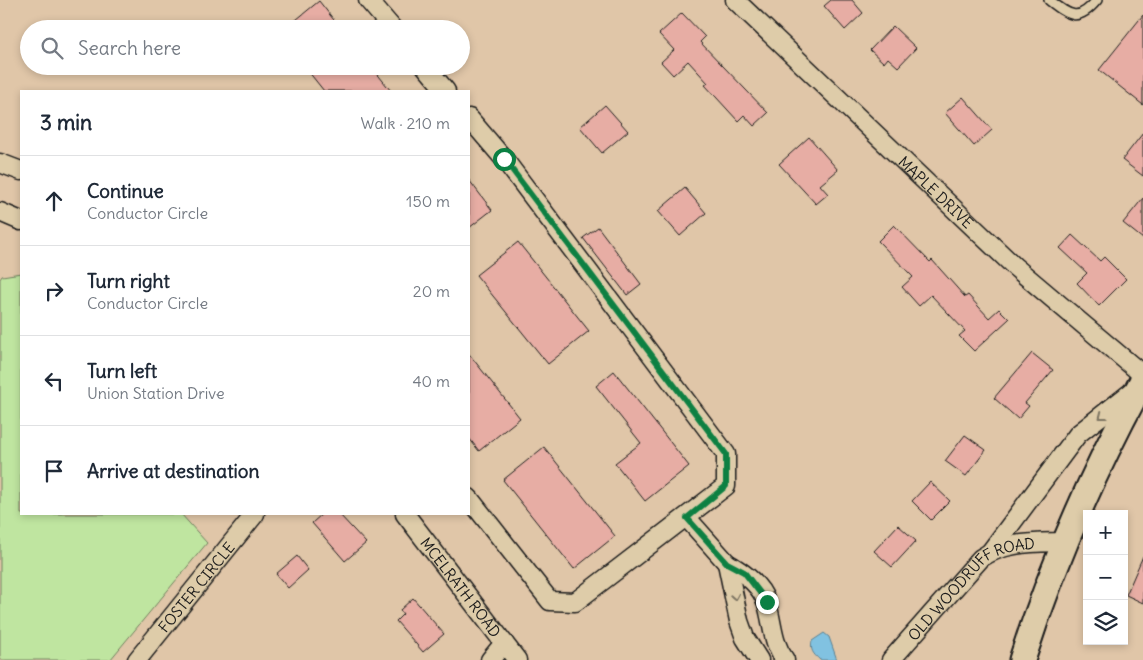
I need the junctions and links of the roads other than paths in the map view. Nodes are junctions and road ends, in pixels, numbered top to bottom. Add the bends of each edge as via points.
1 (368, 0) edge
2 (735, 0) edge
3 (1050, 0) edge
4 (1097, 0) edge
5 (385, 20) edge
6 (433, 75) edge
7 (445, 90) edge
8 (470, 119) edge
9 (0, 163) edge
10 (20, 171) edge
11 (0, 212) edge
12 (20, 221) edge
13 (1142, 380) edge
14 (470, 499) edge
15 (254, 515) edge
16 (406, 515) edge
17 (687, 518) junction
18 (1065, 542) junction
19 (991, 551) junction
20 (727, 563) junction
21 (504, 643) junction
22 (137, 660) edge
23 (490, 660) edge
24 (517, 660) edge
25 (759, 660) edge
26 (786, 660) edge
27 (891, 660) edge
28 (1022, 660) edge

1 - 5 street
2 - 13 street, MAPLE DRIVE via 1015,267
3 - 4 lane via 1067,14 1079,15
6 - 7 street
8 - 17 street via 504,159 726,454 726,486
9 - 10 street
11 - 12 street
13 - 18 main road
13 -> 19 street via 1078,434
14 - 17 street via 550,601 575,602
15 - 22 street, FOSTER CIRCLE
16 - 21 street, MCELRATH ROAD
17 - 20 street
18 - 19 street, OLD WOODRUFF ROAD via 1019,544
18 - 28 main road via 1040,603
19 - 27 street, OLD WOODRUFF ROAD via 981,558
20 -> 25 street via 739,621
20 - 26 street via 744,572 767,602 774,637 779,652
21 - 23 street
21 - 24 street, MCELRATH ROAD

